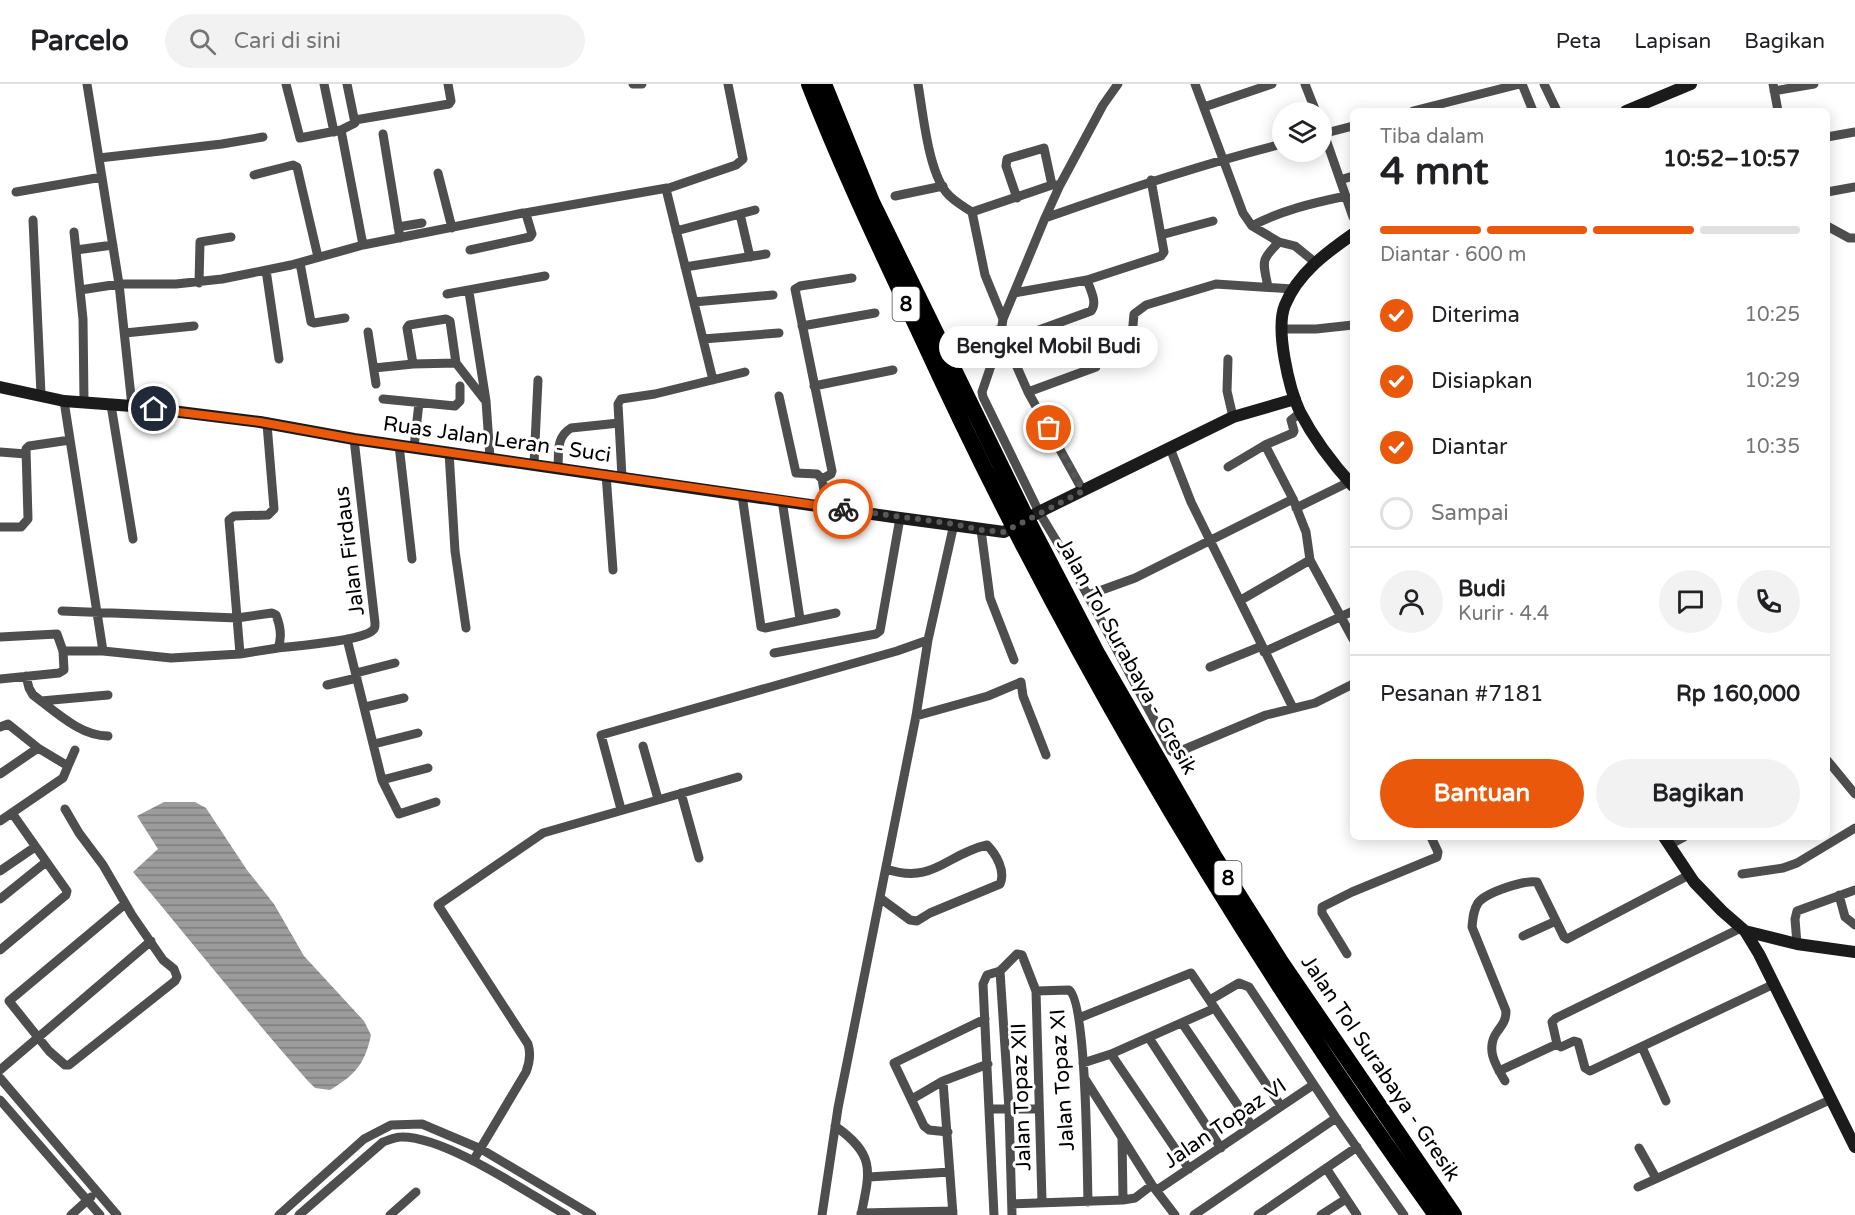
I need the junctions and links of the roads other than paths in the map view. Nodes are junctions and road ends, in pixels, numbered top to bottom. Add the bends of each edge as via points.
1 (87, 84) edge
2 (286, 84) edge
3 (324, 84) edge
4 (350, 84) edge
5 (448, 84) edge
6 (633, 84) edge
7 (642, 84) edge
8 (728, 84) edge
9 (809, 84) edge
10 (824, 84) edge
11 (918, 84) edge
12 (1118, 84) edge
13 (1195, 84) edge
14 (1272, 84) edge
15 (1305, 84) edge
16 (1521, 84) edge
17 (1544, 84) edge
18 (1691, 84) edge
19 (1814, 84) edge
20 (1773, 88) edge
21 (1312, 102) edge
22 (1204, 107) junction
23 (1428, 108) edge
24 (1532, 108) edge
25 (1556, 108) edge
26 (1633, 108) edge
27 (1777, 108) edge
28 (355, 120) junction
29 (1350, 127) edge
30 (1332, 130) edge
31 (337, 131) junction
32 (1855, 132) edge
33 (383, 134) dead end
34 (1830, 136) edge
35 (263, 137) dead end
36 (1272, 146) edge
37 (99, 158) junction
38 (1223, 158) junction
39 (1332, 159) edge
40 (438, 173) dead end
41 (254, 175) dead end
42 (102, 177) junction
43 (1350, 177) edge
44 (1151, 180) junction
45 (1340, 180) junction
46 (1056, 185) junction
47 (943, 186) junction
48 (1855, 186) edge
49 (667, 188) junction
50 (1830, 191) edge
51 (16, 192) dead end
52 (896, 196) dead end
53 (1346, 196) junction
54 (1017, 198) junction
55 (1350, 208) edge
56 (755, 210) dead end
57 (972, 212) junction
58 (525, 213) junction
59 (740, 214) junction
60 (1045, 218) junction
61 (33, 220) dead end
62 (1213, 221) dead end
63 (422, 223) dead end
64 (1252, 226) junction
65 (398, 227) junction
66 (452, 228) junction
67 (1830, 228) edge
68 (676, 231) junction
69 (74, 232) dead end
70 (1161, 235) junction
71 (1350, 236) edge
72 (231, 237) dead end
73 (400, 238) junction
74 (1855, 238) edge
75 (1279, 242) junction
76 (113, 245) junction
77 (363, 245) junction
78 (76, 250) junction
79 (470, 250) dead end
80 (766, 254) dead end
81 (318, 257) junction
82 (750, 257) junction
83 (300, 263) junction
84 (1316, 263) junction
85 (685, 267) junction
86 (266, 270) junction
87 (545, 276) dead end
88 (852, 278) dead end
89 (1087, 280) junction
90 (199, 283) junction
91 (119, 284) junction
92 (1268, 287) junction
93 (1293, 289) junction
94 (80, 290) junction
95 (469, 291) junction
96 (1014, 293) junction
97 (447, 294) dead end
98 (773, 295) dead end
99 (694, 302) junction
100 (875, 313) dead end
101 (345, 318) dead end
102 (1350, 325) edge
103 (194, 326) dead end
104 (802, 326) junction
105 (1281, 329) junction
106 (368, 332) dead end
107 (1003, 332) junction
108 (125, 333) junction
109 (780, 333) dead end
110 (964, 338) dead end
111 (703, 339) junction
112 (279, 359) dead end
113 (1228, 359) dead end
114 (456, 363) junction
115 (413, 364) junction
116 (374, 368) junction
117 (893, 370) dead end
118 (745, 372) dead end
119 (482, 380) junction
120 (538, 380) dead end
121 (713, 380) junction
122 (470, 381) junction
123 (376, 384) dead end
124 (460, 386) dead end
125 (814, 386) junction
126 (0, 387) edge
127 (1028, 392) junction
128 (41, 394) junction
129 (779, 396) dead end
130 (383, 399) dead end
131 (1295, 399) junction
132 (64, 401) junction
133 (84, 401) junction
134 (486, 401) junction
135 (419, 403) junction
136 (111, 405) junction
137 (132, 406) junction
138 (1300, 413) junction
139 (1233, 417) junction
140 (619, 423) junction
141 (267, 424) junction
142 (354, 439) junction
143 (70, 440) junction
144 (399, 445) junction
145 (1265, 445) junction
146 (414, 447) junction
147 (1170, 448) junction
148 (0, 452) edge
149 (449, 452) junction
150 (26, 454) junction
151 (490, 458) junction
152 (534, 464) junction
153 (558, 467) junction
154 (1228, 467) dead end
155 (606, 474) junction
156 (622, 477) junction
157 (822, 479) junction
158 (1350, 483) edge
159 (1350, 484) edge
160 (1083, 491) junction
161 (742, 495) junction
162 (782, 500) junction
163 (1295, 503) junction
164 (827, 507) junction
165 (900, 518) junction
166 (1020, 522) junction
167 (954, 524) junction
168 (0, 527) edge
169 (981, 530) junction
170 (133, 539) dead end
171 (1210, 540) junction
172 (412, 559) dead end
173 (1310, 560) junction
174 (613, 570) dead end
175 (1088, 595) junction
176 (1241, 600) junction
177 (62, 611) dead end
178 (1350, 612) edge
179 (98, 613) junction
180 (836, 613) dead end
181 (1341, 617) junction
182 (237, 618) junction
183 (800, 619) junction
184 (466, 628) dead end
185 (1350, 634) edge
186 (0, 637) edge
187 (347, 639) junction
188 (928, 640) junction
189 (278, 648) junction
190 (1263, 649) junction
191 (63, 651) junction
192 (102, 651) junction
193 (774, 653) dead end
194 (240, 654) junction
195 (1014, 660) dead end
196 (395, 663) dead end
197 (1210, 668) dead end
198 (357, 675) junction
199 (26, 676) junction
200 (0, 679) edge
201 (327, 685) dead end
202 (1350, 686) edge
203 (108, 695) dead end
204 (404, 698) dead end
205 (41, 701) junction
206 (365, 707) junction
207 (1293, 708) junction
208 (916, 716) junction
209 (0, 727) edge
210 (418, 733) dead end
211 (108, 736) dead end
212 (374, 744) junction
213 (643, 746) dead end
214 (38, 748) junction
215 (75, 750) dead end
216 (1046, 755) dead end
217 (1830, 764) edge
218 (68, 766) junction
219 (428, 768) dead end
220 (0, 774) edge
221 (738, 777) dead end
222 (382, 780) junction
223 (681, 792) junction
224 (1855, 794) edge
225 (658, 799) junction
226 (436, 802) dead end
227 (65, 809) dead end
228 (621, 809) junction
229 (12, 813) junction
230 (0, 821) edge
231 (1855, 828) edge
232 (1432, 840) edge
233 (1666, 841) edge
234 (35, 847) junction
235 (699, 858) dead end
236 (46, 862) junction
237 (886, 869) junction
238 (0, 871) edge
239 (1742, 874) dead end
240 (1689, 875) junction
241 (1855, 890) edge
242 (1839, 895) junction
243 (880, 898) junction
244 (0, 899) edge
245 (125, 904) junction
246 (1556, 921) junction
247 (1855, 925) edge
248 (1743, 929) junction
249 (1523, 936) dead end
250 (151, 941) junction
251 (1797, 944) junction
252 (0, 950) edge
253 (1855, 952) edge
254 (1347, 954) dead end
255 (1000, 971) junction
256 (1773, 984) junction
257 (1036, 992) junction
258 (1212, 1004) junction
259 (1079, 1018) junction
260 (985, 1019) junction
261 (1182, 1023) junction
262 (38, 1037) junction
263 (1149, 1038) junction
264 (1557, 1044) junction
265 (1642, 1047) junction
266 (1111, 1054) junction
267 (1083, 1063) junction
268 (988, 1064) junction
269 (0, 1070) edge
270 (1499, 1071) junction
271 (0, 1078) edge
272 (1084, 1078) junction
273 (943, 1081) junction
274 (1505, 1081) dead end
275 (1313, 1085) junction
276 (912, 1099) junction
277 (1832, 1099) junction
278 (0, 1100) edge
279 (1666, 1101) dead end
280 (1281, 1106) junction
281 (1038, 1108) junction
282 (989, 1109) junction
283 (1009, 1109) junction
284 (1336, 1118) junction
285 (835, 1126) junction
286 (1252, 1126) junction
287 (948, 1132) junction
288 (1122, 1137) junction
289 (1357, 1147) junction
290 (1855, 1147) edge
291 (1221, 1148) junction
292 (1639, 1148) dead end
293 (481, 1149) junction
294 (474, 1161) junction
295 (1326, 1168) junction
296 (1189, 1169) junction
297 (950, 1172) junction
298 (869, 1177) junction
299 (1656, 1178) junction
300 (1638, 1187) dead end
301 (1155, 1188) junction
302 (416, 1192) dead end
303 (101, 1196) junction
304 (1346, 1198) junction
305 (1123, 1200) junction
306 (1042, 1201) junction
307 (1088, 1202) junction
308 (1012, 1204) junction
309 (92, 1210) edge
310 (953, 1213) edge
311 (394, 1214) edge
312 (861, 1214) edge
313 (71, 1215) edge
314 (117, 1215) edge
315 (279, 1215) edge
316 (299, 1215) edge
317 (566, 1215) edge
318 (592, 1215) edge
319 (822, 1215) edge
320 (994, 1215) edge
321 (1012, 1215) edge
322 (1175, 1215) edge
323 (1194, 1215) edge
324 (1258, 1215) edge
325 (1322, 1215) edge
326 (1357, 1215) edge
327 (1404, 1215) edge
328 (1436, 1215) edge
329 (1454, 1215) edge

1 - 37 street
2 - 31 street via 300,138
3 - 31 street
4 - 28 street
5 - 28 street via 449,104
6 - 7 street
8 - 49 street via 743,159 736,165
9 - 166 highway, Jalan Tol Surabaya - Gresik / 8 via 862,211 954,409
10 - 166 highway, Jalan Tol Surabaya - Gresik / 8 via 872,202
11 - 47 street via 928,141
12 - 46 street
13 - 22 street
14 - 22 street
15 - 21 street
16 - 23 street
16 - 24 street
17 - 25 street
18 - 26 main road
19 - 20 street
20 - 27 street
22 - 38 street
28 - 31 street via 354,125
29 - 30 street
31 - 77 street
32 - 34 street
33 - 65 street
35 - 37 street
36 - 38 street
37 - 42 street
38 - 44 street
38 - 64 street via 1243,213
39 - 45 street
40 - 66 street
41 - 81 street via 297,167
42 - 51 street
42 - 76 street
43 - 45 street
44 - 60 street
44 - 70 street
45 - 53 street
46 - 54 street
46 - 54 street via 1044,148 1007,159
46 - 60 street
47 - 52 street
47 - 57 street via 954,200
48 - 50 street
49 - 58 street
49 - 68 street
53 - 55 street
53 - 64 street via 1306,204
54 - 57 street
56 - 59 street
57 - 107 street via 985,276
58 - 66 street
58 - 79 street via 530,237
59 - 68 street
59 - 82 street
60 - 96 street
61 - 128 street
62 - 70 street
63 - 65 street
64 - 75 street
65 - 73 street
66 - 73 street
67 - 74 street
68 - 85 street
69 - 78 street
70 - 89 street via 1161,256
71 - 84 main road
72 - 90 street via 200,242
73 - 77 street
75 - 84 street via 1295,246
75 - 92 street via 1264,258
76 - 78 street
76 - 91 street
77 - 81 street
78 - 94 street
80 - 82 street
81 - 83 street
82 - 85 street
83 - 86 street
83 - 101 street via 311,322
84 - 93 main road
85 - 99 street
86 - 90 street
86 - 112 street
87 - 95 street
88 - 104 street via 796,288
89 - 96 street
89 - 107 street via 1094,303 1091,311
90 - 91 street
91 - 94 street
91 - 108 street
92 - 93 street
92 - 127 street via 1216,284 1146,305 1134,314 1132,336 1096,350 1096,367
93 - 105 main road via 1284,308
94 - 133 street
95 - 97 street
95 - 119 street
96 - 107 street
98 - 99 street
99 - 111 street
100 - 104 street
102 - 105 street
103 - 108 street
104 - 125 street
105 - 131 main road
106 - 116 street
107 - 110 street
107 - 127 street
107 - 166 street via 982,392
108 - 137 street
109 - 111 street
111 - 121 street
113 - 139 street via 1227,391
114 - 115 street
114 - 115 street via 450,321 446,319 407,327
114 - 122 street
115 - 116 street
116 - 123 street
117 - 125 street
118 - 121 street
119 - 122 street
119 - 134 street
120 - 152 street
121 - 140 street via 625,397 618,404
122 - 134 street
124 - 135 street via 460,401 455,406
125 - 157 street via 832,471
126 - 128 main road, Ruas Jalan Leran - Suci
127 - 160 street
128 - 132 main road, Ruas Jalan Leran - Suci
129 - 157 street via 796,473 817,474
130 - 135 street
131 - 138 main road
131 - 139 main road
132 - 133 main road, Ruas Jalan Leran - Suci
132 - 143 street
133 - 136 main road, Ruas Jalan Leran - Suci
134 - 151 street
135 - 146 street
136 - 137 main road, Ruas Jalan Leran - Suci
136 - 170 street
137 - 141 main road, Ruas Jalan Leran - Suci
138 - 145 street via 1291,420 1293,433
138 - 158 main road
139 - 147 main road
140 - 153 street via 567,430 560,441
140 - 156 street
141 - 142 main road, Ruas Jalan Leran - Suci
141 - 182 street via 274,509 268,515 229,519
142 - 144 main road, Ruas Jalan Leran - Suci
142 - 187 street, Jalan Firdaus via 375,623 373,631
143 - 150 street via 29,446
143 - 179 street
144 - 146 main road, Ruas Jalan Leran - Suci
144 - 172 street
145 - 154 street
145 - 163 street
146 - 149 main road, Ruas Jalan Leran - Suci
147 - 160 main road
147 - 171 street
148 - 150 street
149 - 151 main road, Ruas Jalan Leran - Suci
149 - 184 street via 455,551
150 - 168 street via 28,519 21,528
151 - 152 main road, Ruas Jalan Leran - Suci
152 - 153 main road, Ruas Jalan Leran - Suci
153 - 155 main road, Ruas Jalan Leran - Suci
155 - 156 main road, Ruas Jalan Leran - Suci
155 - 174 street
156 - 161 main road, Ruas Jalan Leran - Suci
157 - 164 street
159 - 163 street
160 - 166 main road
161 - 162 main road, Ruas Jalan Leran - Suci
161 - 183 street via 761,627
162 - 164 main road, Ruas Jalan Leran - Suci
162 - 183 street
163 - 171 street
163 - 173 street via 1306,532
164 - 165 main road, Ruas Jalan Leran - Suci
165 - 167 main road, Ruas Jalan Leran - Suci
165 - 193 street via 880,631
166 - 169 main road, Ruas Jalan Leran - Suci
166 - 175 street
166 - 328 highway, Jalan Tol Surabaya - Gresik / 8 via 1065,626 1191,844 1298,1015
166 - 329 highway, Jalan Tol Surabaya - Gresik / 8 via 1214,856 1281,962
167 - 169 main road, Ruas Jalan Leran - Suci
167 - 188 street
169 - 195 street via 990,598
171 - 175 street via 1135,578
171 - 176 street
173 - 176 street
173 - 181 street
175 - 207 street via 1174,753 1266,715
176 - 190 street
177 - 179 street
178 - 181 street
179 - 182 street
179 - 192 street
180 - 183 street
181 - 185 street
181 - 190 street
182 - 189 street via 276,615
182 - 194 street
186 - 191 street via 56,633
187 - 189 street
187 - 198 street
188 - 208 street
188 - 228 street via 601,735
189 - 194 street
190 - 197 street
190 - 207 street
191 - 192 street
191 - 199 street via 62,672
192 - 194 street via 171,658
196 - 198 street
198 - 201 street
198 - 206 street
199 - 200 street
199 - 205 street via 33,695
202 - 207 street via 1315,703
203 - 205 street
204 - 206 street
205 - 211 street via 82,729
206 - 212 street
208 - 216 street via 988,696 1021,682
208 - 237 street
209 - 214 street via 8,724
210 - 212 street
212 - 222 street
213 - 225 street
214 - 218 street
214 - 220 street
215 - 218 street
217 - 224 street
218 - 229 street via 63,778
219 - 222 street
221 - 223 street
222 - 226 street via 399,815
223 - 225 street
223 - 235 street
225 - 228 street
227 - 245 street
228 - 293 street via 543,833 438,905 530,1050 526,1072
229 - 230 street
229 - 234 street
231 - 239 street via 1797,863
232 - 254 street via 1437,857 1323,907 1322,913
233 - 240 main road
234 - 236 street
234 - 238 street
236 - 244 street
236 - 252 street via 66,888 66,895
237 - 243 street
237 - 243 street via 902,874 921,873 987,845 1000,867 1002,879 1000,884 917,921
240 - 246 street via 1569,938 1564,937
240 - 248 main road
241 - 242 street
242 - 247 street via 1845,917
242 - 251 street via 1797,911
243 - 285 street
245 - 250 street
245 - 262 street via 9,1001
246 - 249 street
246 - 270 street via 1534,881 1514,884 1481,900 1473,914 1475,937 1506,1011 1504,1022 1492,1039 1491,1050
248 - 251 main road
248 - 256 main road
248 - 264 street via 1556,1018 1552,1023
250 - 262 street
250 - 262 street via 176,972 175,981 69,1065 62,1064
251 - 253 main road
255 - 257 street, Jalan Topaz XII via 1017,954 1023,955
255 - 260 street via 984,979
255 - 283 street
256 - 265 street
256 - 277 main road
257 - 259 street, Jalan Topaz XI via 1070,990
257 - 281 street, Jalan Topaz XII
258 - 259 street via 1193,975 1187,974
258 - 261 street
258 - 275 street via 1239,983 1249,987
258 - 280 street
259 - 267 street, Jalan Topaz XI
260 - 268 street
260 - 276 street via 894,1063
261 - 263 street
261 - 286 street
262 - 269 street
263 - 266 street
263 - 291 street
264 - 265 street via 1561,1047 1578,1042 1588,1071
264 - 270 street
265 - 279 street
266 - 267 street
266 - 296 street
267 - 272 street, Jalan Topaz XI
268 - 273 street
268 - 282 street
270 - 274 street
271 - 303 street
272 - 288 street
272 - 307 street, Jalan Topaz XI
273 - 276 street
273 - 287 street
275 - 280 street, Jalan Topaz VI
275 - 284 street
276 - 287 street via 924,1126
277 - 290 main road
277 - 299 street
278 - 309 street
280 - 286 street, Jalan Topaz VI
281 - 283 street
281 - 306 street, Jalan Topaz XII
282 - 283 street
282 - 320 street
283 - 308 street
284 - 289 street
284 - 323 street
285 - 298 street via 861,1151 868,1163
285 - 319 street
286 - 291 street, Jalan Topaz VI
287 - 297 street
288 - 301 street
288 - 305 street
289 - 295 street
289 - 327 street
291 - 296 street, Jalan Topaz VI
292 - 299 street
293 - 294 street
293 - 315 street via 422,1124 391,1125 364,1139
293 - 318 street
294 - 316 street via 429,1142 398,1137 384,1142
294 - 317 street
295 - 304 street
295 - 324 street
296 - 301 street, Jalan Topaz VI
297 - 298 street
297 - 310 street
298 - 312 street
299 - 300 street
301 - 305 street, Jalan Topaz VI
301 - 322 street
302 - 311 street
303 - 309 street
303 - 314 street
304 - 325 street
304 - 326 street
305 - 307 street
306 - 307 street
306 - 308 street
308 - 321 street
309 - 313 street
310 - 312 street

